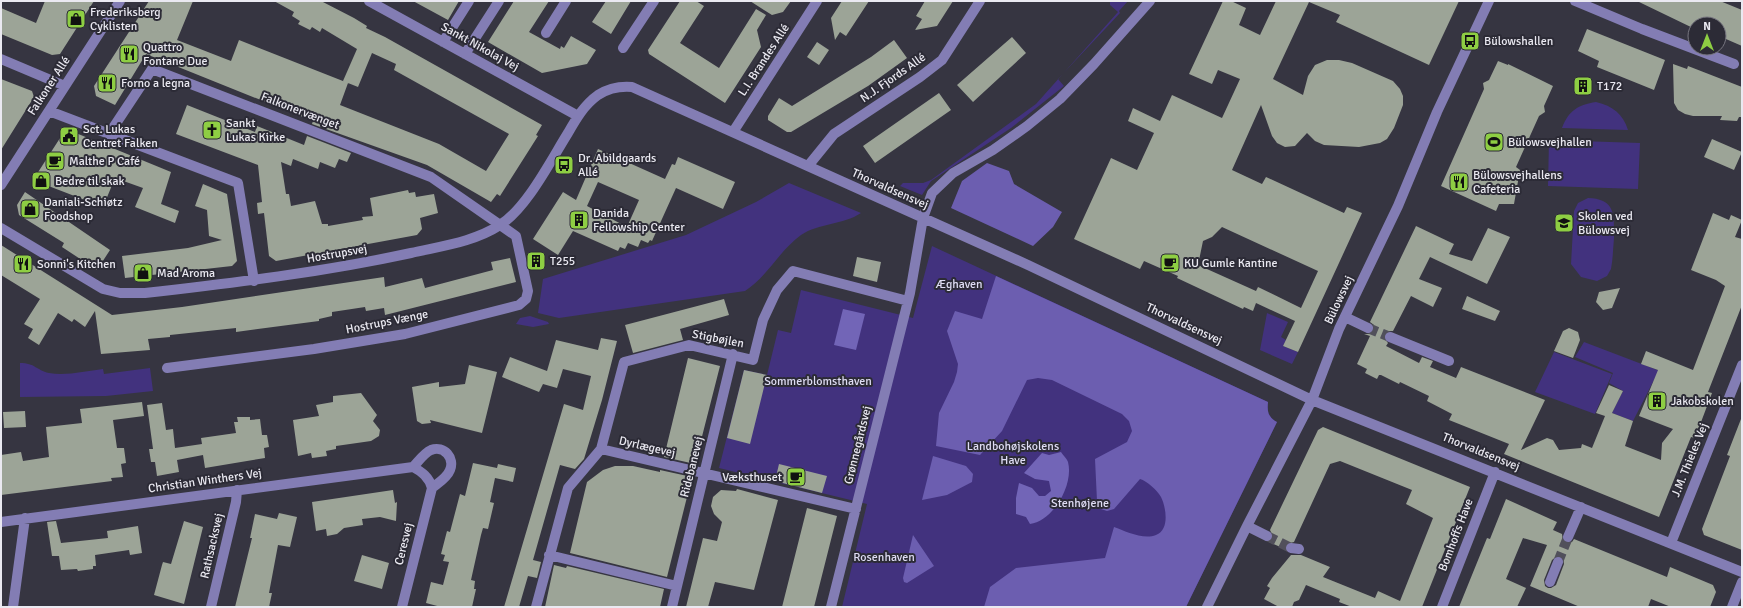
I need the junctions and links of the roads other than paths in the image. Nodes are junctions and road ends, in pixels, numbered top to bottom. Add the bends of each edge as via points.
1 (120, 1) edge
2 (370, 1) edge
3 (469, 1) edge
4 (499, 1) edge
5 (566, 1) edge
6 (654, 1) edge
7 (817, 1) edge
8 (980, 1) edge
9 (1150, 1) edge
10 (1489, 1) edge
11 (1574, 1) edge
12 (546, 32) dead end
13 (443, 42) junction
14 (623, 48) dead end
15 (465, 54) junction
16 (1, 59) edge
17 (1734, 64) dead end
18 (65, 86) junction
19 (622, 86) joint
20 (49, 111) junction
21 (578, 116) junction
22 (733, 132) junction
23 (109, 134) junction
24 (808, 166) junction
25 (1, 185) edge
26 (923, 218) junction
27 (501, 225) junction
28 (1, 228) edge
29 (254, 281) junction
30 (908, 301) junction
31 (1345, 317) junction
32 (1368, 328) tunnel mouth
33 (1390, 337) tunnel mouth
34 (733, 354) junction
35 (1449, 361) dead end
36 (1742, 365) edge
37 (167, 368) dead end
38 (1312, 400) junction
39 (602, 449) junction
40 (413, 467) junction
41 (1495, 472) junction
42 (704, 473) junction
43 (432, 488) junction
44 (237, 490) junction
45 (1581, 507) junction
46 (856, 509) junction
47 (26, 518) junction
48 (1, 522) edge
49 (1247, 526) junction
50 (1267, 536) tunnel mouth
51 (1568, 537) tunnel mouth
52 (1671, 543) junction
53 (549, 555) junction
54 (1558, 562) tunnel mouth
55 (1742, 572) edge
56 (1550, 582) dead end
57 (1742, 582) edge
58 (677, 586) junction
59 (13, 607) edge
60 (211, 607) edge
61 (402, 607) edge
62 (536, 607) edge
63 (672, 607) edge
64 (831, 607) edge
65 (1207, 607) edge
66 (1442, 607) edge
67 (1732, 607) edge

1 - 18 street, Falkoner Allé
2 - 13 street, Sankt Nikolaj Vej
3 - 13 street
4 - 15 street
5 - 12 street
6 - 14 street
7 - 22 street, L.I. Brandes Allé
8 - 24 street, N.J. Fjords Allé via 942,60 834,134
9 - 26 street, Grønnegårdsvej via 1060,99 993,150 952,173 932,193
10 - 31 street, Bülowsvej via 1440,105 1398,206
11 - 17 street
13 - 15 street, Sankt Nikolaj Vej
15 - 21 street, Sankt Nikolaj Vej
16 - 18 street
18 - 20 street, Falkoner Allé
19 - 21 street, Hostrupsvej via 598,96
19 - 22 street, Thorvaldsensvej via 644,91
20 - 23 street
20 - 25 street, Falkoner Allé
21 - 27 street, Hostrupsvej via 524,201
22 - 24 street, Thorvaldsensvej
23 - 27 street, Falkonervænget via 152,69 431,177
23 - 29 street via 238,183
24 - 26 street, Thorvaldsensvej
26 - 30 street, Grønnegårdsvej
26 - 38 street, Thorvaldsensvej
27 - 29 street, Hostrupsvej via 473,239 371,262
27 - 37 street, Hostrups Vænge via 516,236 528,286 528,296 519,305 405,334
28 - 29 street, Hostrupsvej via 103,289 120,293 145,293
30 - 34 street, Stigbøjlen via 793,271 777,290 766,314 753,360
30 - 46 street, Grønnegårdsvej
31 - 32 street
31 - 38 street, Bülowsvej
33 - 35 street
34 - 39 street, Stigbøjlen via 689,345 624,362
34 - 42 street, Ridebanevej
36 - 52 street, J.M. Thieles Vej
38 - 41 street, Thorvaldsensvej
38 - 49 street, Bülowsvej
39 - 42 street, Dyrlægevej
39 - 53 street, Dyrlægevej via 568,488
40 - 43 street via 430,480
40 - 43 street via 432,450 446,452 451,466 447,476
40 - 44 street, Christian Winthers Vej
41 - 45 street, Thorvaldsensvej
41 - 66 street, Bomhoffs Have
42 - 46 street, Dyrlægevej
42 - 58 street, Ridebanevej
43 - 61 street, Ceresvej
44 - 47 street, Christian Winthers Vej
44 - 60 street, Rathsacksvej
45 - 51 street
45 - 52 street, Thorvaldsensvej
46 - 64 street, Grønnegårdsvej
47 - 48 street, Christian Winthers Vej
47 - 59 street
49 - 50 street
49 - 65 street, Bülowsvej
52 - 55 street, Thorvaldsensvej
53 - 58 street
53 - 62 street, Dyrlægevej
54 - 56 street
57 - 67 street
58 - 63 street, Ridebanevej

